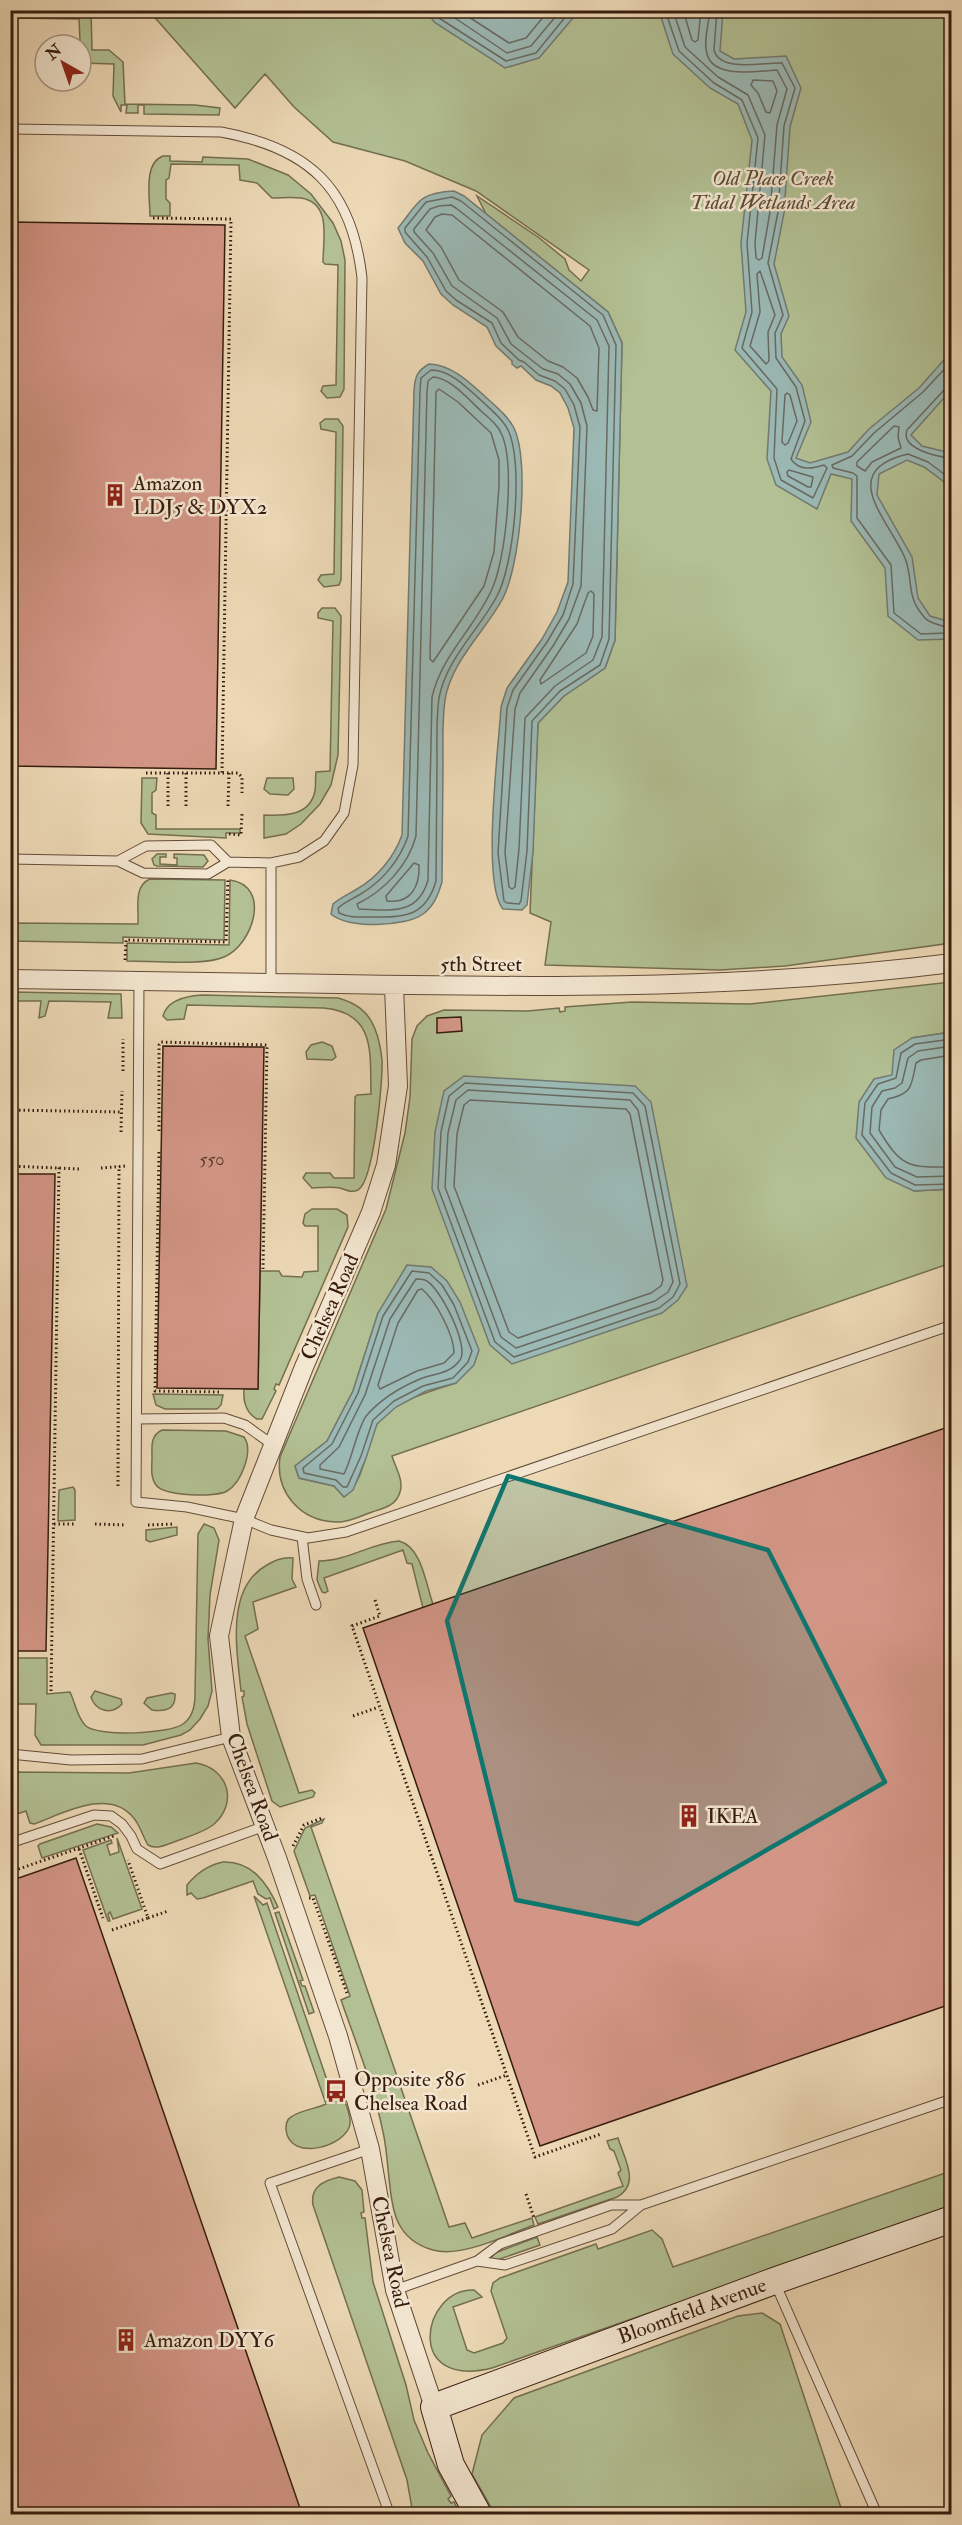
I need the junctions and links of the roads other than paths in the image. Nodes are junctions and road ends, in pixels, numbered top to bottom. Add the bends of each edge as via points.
1 (10, 129) edge
2 (10, 859) edge
3 (118, 861) junction
4 (228, 862) junction
5 (272, 863) junction
6 (951, 963) edge
7 (10, 979) edge
8 (139, 982) junction
9 (271, 983) junction
10 (394, 987) junction
11 (951, 1325) edge
12 (137, 1419) junction
13 (273, 1445) junction
14 (244, 1520) junction
15 (302, 1537) junction
16 (316, 1605) dead end
17 (231, 1737) junction
18 (10, 1754) edge
19 (265, 1826) junction
20 (10, 1843) edge
21 (951, 2099) edge
22 (370, 2149) junction
23 (640, 2205) junction
24 (951, 2219) edge
25 (477, 2261) junction
26 (774, 2281) junction
27 (395, 2290) junction
28 (434, 2407) junction
29 (387, 2514) edge
30 (478, 2514) edge
31 (877, 2514) edge

1 - 5 lane via 222,132 248,137 308,164 337,197 351,224 362,278 353,765 344,813 324,841 299,857
2 - 3 lane
3 - 4 lane via 143,873 208,874
3 - 4 lane via 146,846 211,845
4 - 5 lane
5 - 9 lane
6 - 10 street, 5th Street via 720,984
7 - 8 street, 5th Street
8 - 9 street, 5th Street
8 - 12 lane
9 - 10 street, 5th Street
10 - 13 street, Chelsea Road via 398,1086 386,1165 371,1212
11 - 15 lane via 346,1532
12 - 13 lane via 224,1418 245,1425
12 - 14 lane via 136,1502 187,1507
13 - 14 street, Chelsea Road
14 - 15 lane
14 - 17 street, Chelsea Road via 219,1636
15 - 16 lane via 307,1579
17 - 18 lane via 142,1759 71,1760
17 - 19 street, Chelsea Road
19 - 20 lane via 160,1864 137,1849 122,1824 111,1816 94,1815
19 - 22 street, Chelsea Road via 338,2036
21 - 23 lane
22 - 27 street, Chelsea Road
22 - 29 lane via 270,2183
23 - 25 lane via 611,2205 500,2244
23 - 25 lane via 612,2229 505,2265
24 - 26 street, Bloomfield Avenue
25 - 27 lane
26 - 28 street, Bloomfield Avenue
26 - 31 lane
27 - 28 street, Chelsea Road
28 - 30 street, Chelsea Road via 451,2465

